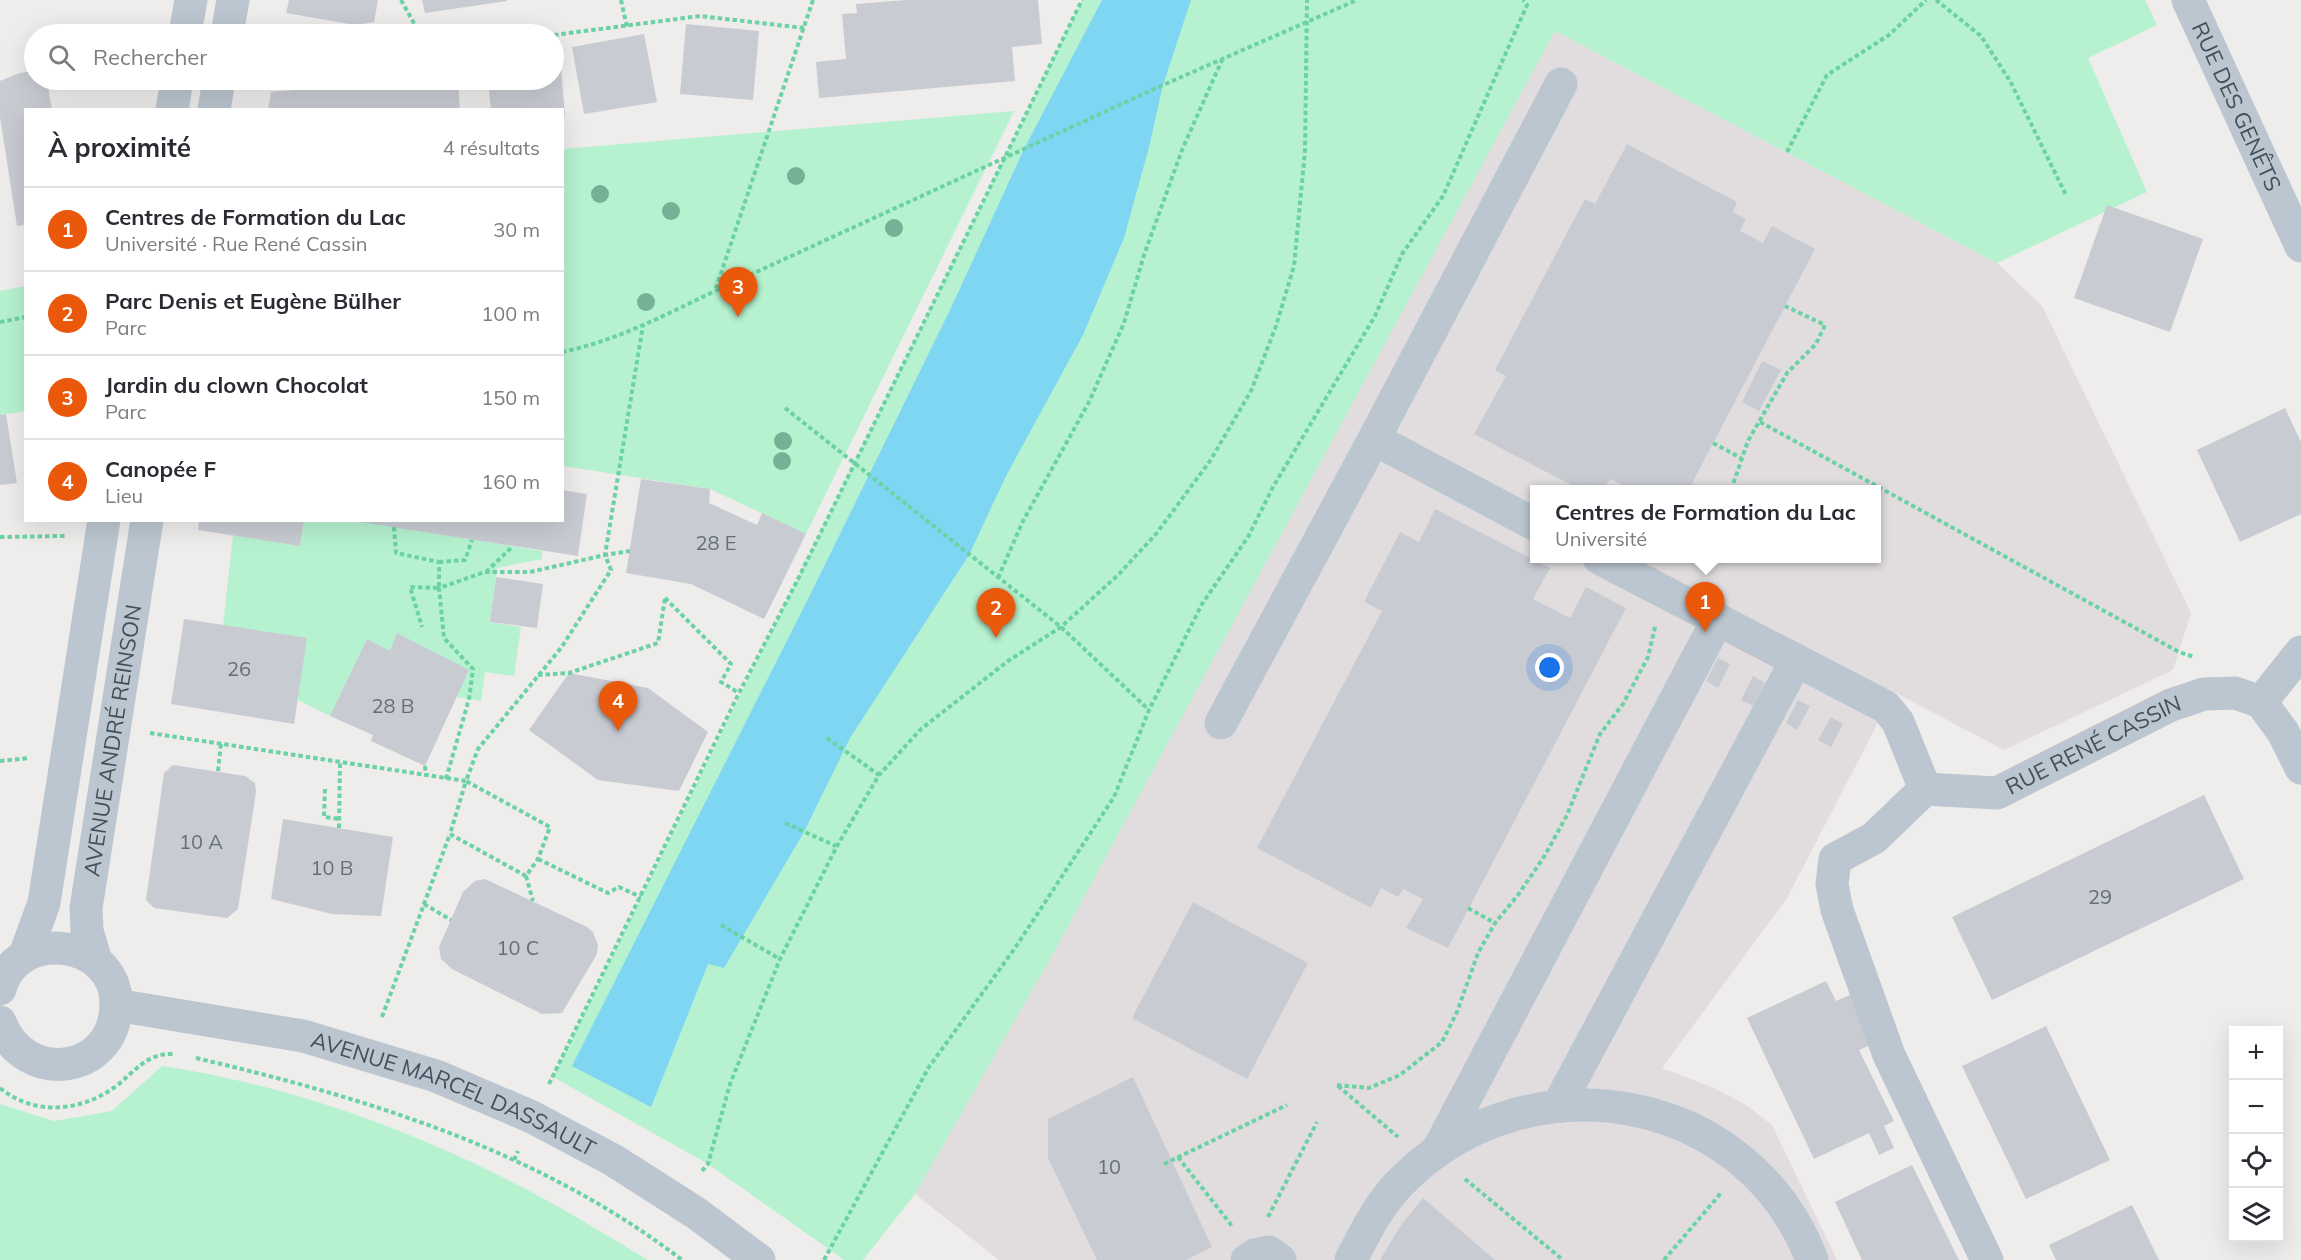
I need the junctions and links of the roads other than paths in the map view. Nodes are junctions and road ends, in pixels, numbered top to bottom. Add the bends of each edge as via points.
1 (190, 0) edge
2 (233, 0) edge
3 (2188, 0) edge
4 (186, 24) edge
5 (229, 24) edge
6 (1561, 84) dead end
7 (175, 90) edge
8 (217, 90) edge
9 (172, 108) edge
10 (214, 108) edge
11 (2301, 246) edge
12 (1374, 439) junction
13 (104, 522) edge
14 (147, 522) edge
15 (1530, 522) edge
16 (1608, 563) edge
17 (1718, 619) junction
18 (2301, 652) edge
19 (1796, 662) junction
20 (2248, 697) junction
21 (1221, 723) dead end
22 (2301, 768) edge
23 (1924, 789) junction
24 (25, 955) junction
25 (96, 961) junction
26 (0, 989) edge
27 (116, 1005) junction
28 (0, 1023) edge
29 (1560, 1104) junction
30 (1438, 1150) junction
31 (759, 1260) edge
32 (1352, 1260) edge
33 (1812, 1260) edge
34 (1987, 1260) edge

1 - 4 street
2 - 5 street
3 - 11 street, RUE DES GENÊTS
6 - 12 street
7 - 9 street
8 - 10 street
12 - 15 street
12 - 21 street
13 - 24 street, AVENUE ANDRÉ REINSON via 44,903
14 - 25 street, AVENUE ANDRÉ REINSON via 86,908 87,931
16 - 17 street
17 - 19 street
17 - 30 street
18 - 20 street
19 - 23 street via 1886,707 1898,722
19 - 29 street
20 - 22 street via 2283,732
20 - 23 street, RUE RENÉ CASSIN via 2204,694 2171,705 1997,793
23 - 34 street via 1874,838 1835,859 1832,884 1889,1055
24 - 25 street via 62,946
24 - 26 street via 12,966
25 - 27 street, AVENUE ANDRÉ REINSON via 114,989
27 - 28 street via 114,1024 104,1042 73,1064 53,1066 34,1061 18,1051
27 - 31 street, AVENUE MARCEL DASSAULT via 303,1036 436,1076 532,1117 613,1160
29 - 30 street via 1502,1117
29 - 33 street via 1628,1108 1697,1132 1745,1165 1785,1209
30 - 32 street via 1387,1198 1366,1228

